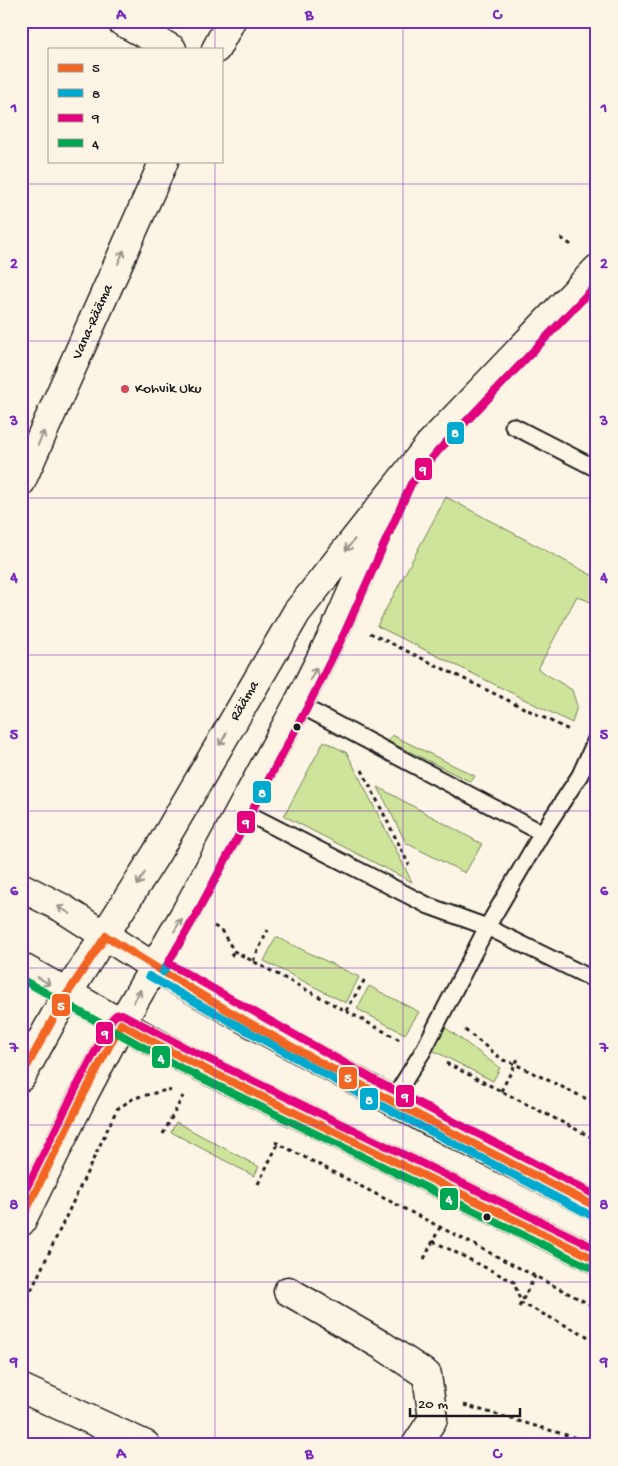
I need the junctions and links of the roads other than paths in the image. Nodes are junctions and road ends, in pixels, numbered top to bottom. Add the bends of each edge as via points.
1 (121, 21) edge
2 (231, 21) edge
3 (170, 48) edge
4 (217, 48) edge
5 (164, 162) edge
6 (597, 270) edge
7 (512, 426) dead end
8 (597, 470) edge
9 (402, 479) junction
10 (21, 482) edge
11 (298, 704) junction
12 (595, 740) edge
13 (241, 810) junction
14 (542, 834) junction
15 (21, 887) edge
16 (486, 927) junction
17 (106, 936) junction
18 (21, 967) edge
19 (154, 967) junction
20 (597, 981) edge
21 (68, 994) junction
22 (121, 1024) junction
23 (21, 1077) edge
24 (392, 1101) junction
25 (597, 1207) edge
26 (21, 1222) edge
27 (597, 1260) edge
28 (288, 1291) dead end
29 (21, 1388) edge
30 (146, 1445) edge
31 (416, 1445) edge

1 - 3 main road
2 - 4 main road
10 -> 5 main road, Vana-Rääma
6 - 9 main road, Rääma via 437,437
7 - 8 lane
11 -> 9 main road, Rääma via 336,628
9 -> 17 main road, Rääma via 297,612
11 - 13 main road, Rääma
11 - 14 lane
12 - 14 lane via 580,775
13 - 16 lane via 429,906
19 -> 13 main road, Rääma
14 - 16 lane
17 -> 15 main road
16 - 20 lane
16 - 24 lane via 423,1051
17 - 19 main road
17 - 21 main road, Rääma
18 -> 21 main road
22 -> 19 main road, Rääma
19 - 24 main road
21 - 22 main road
21 - 23 main road, Rääma
22 - 26 main road, Rääma
22 - 27 main road via 183,1058
24 - 25 main road
28 - 31 main road via 427,1375 433,1419
29 - 30 main road

